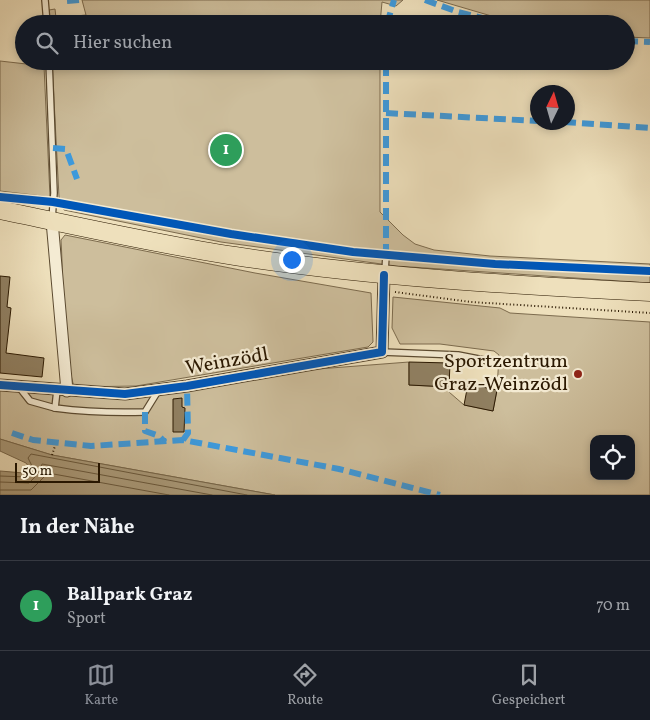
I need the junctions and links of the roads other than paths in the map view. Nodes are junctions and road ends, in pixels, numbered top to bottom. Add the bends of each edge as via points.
1 (45, 0) edge
2 (46, 15) edge
3 (49, 70) edge
4 (0, 210) edge
5 (52, 221) junction
6 (386, 256) dead end
7 (384, 275) junction
8 (650, 292) edge
9 (382, 352) junction
10 (494, 362) dead end
11 (0, 385) edge
12 (19, 387) junction
13 (62, 390) junction
14 (159, 390) junction
15 (0, 392) edge
16 (56, 408) junction

1 - 2 lane
3 - 5 lane
4 - 5 main road
5 - 7 main road via 234,256
5 - 13 street
6 - 7 lane
7 - 8 main road
7 - 9 street
9 - 10 lane via 458,355
9 - 14 street, Weinzödl
11 - 12 street, Weinzödl
12 - 13 street, Weinzödl
12 - 15 lane
12 - 16 lane via 30,401
13 - 14 street, Weinzödl via 125,394
13 - 16 lane
14 - 16 lane via 145,412 85,412

